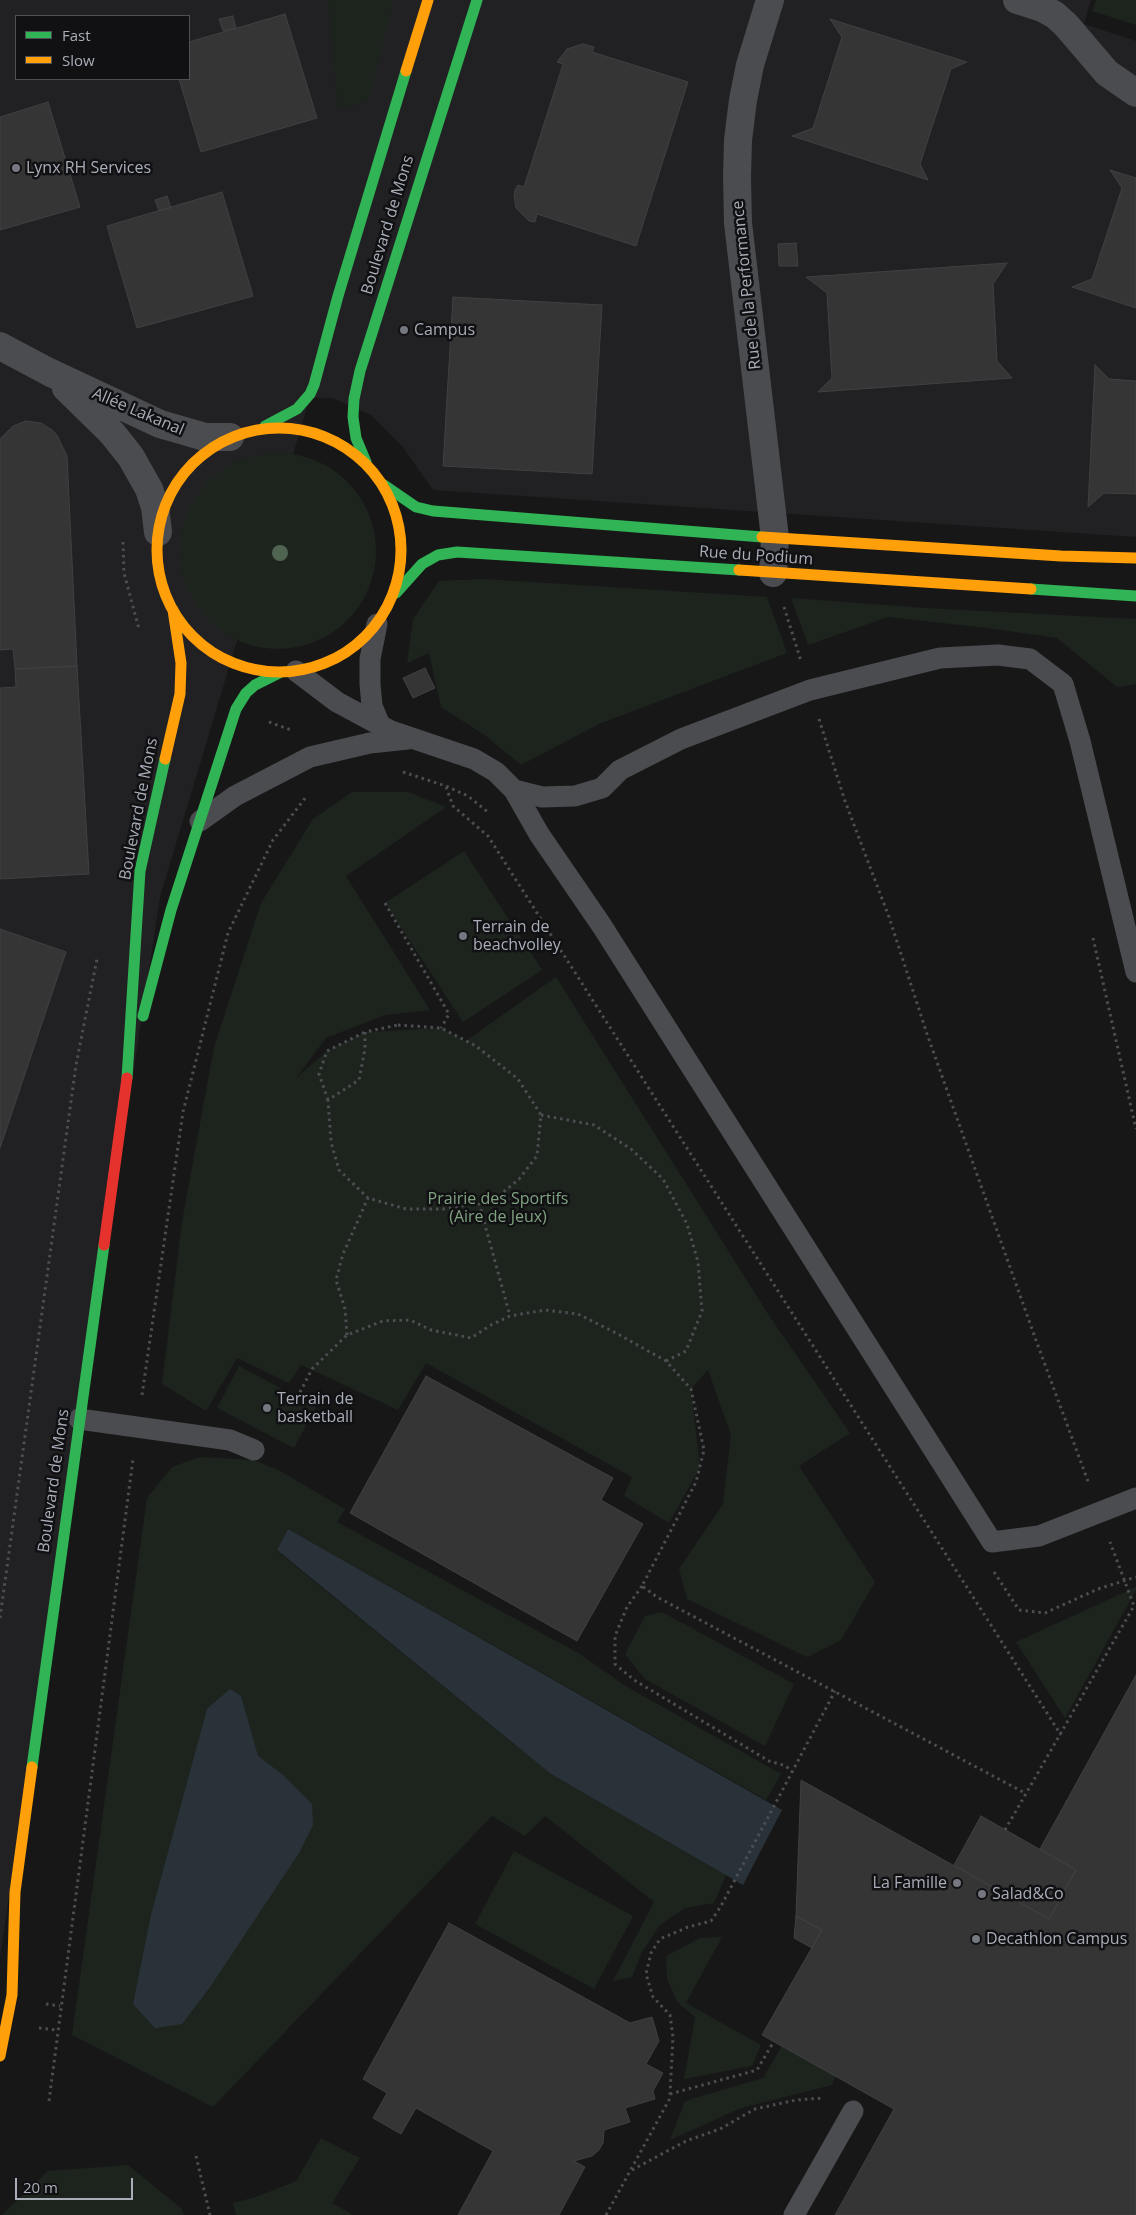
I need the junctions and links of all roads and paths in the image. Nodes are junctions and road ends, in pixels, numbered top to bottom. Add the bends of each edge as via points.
1 (428, 0) edge
2 (477, 0) edge
3 (770, 0) edge
4 (1017, 0) edge
5 (1136, 93) edge
6 (0, 346) edge
7 (48, 372) junction
8 (259, 429) junction
9 (230, 437) junction
10 (366, 462) junction
11 (384, 485) junction
12 (124, 532) dead end
13 (158, 532) junction
14 (775, 538) junction
15 (1136, 558) edge
16 (773, 573) junction
17 (1136, 596) edge
18 (392, 598) junction
19 (173, 610) junction
20 (378, 624) junction
21 (140, 632) dead end
22 (288, 672) junction
23 (810, 690) junction
24 (380, 725) junction
25 (410, 738) junction
26 (400, 771) dead end
27 (514, 790) junction
28 (200, 821) junction
29 (385, 903) dead end
30 (99, 950) dead end
31 (1136, 972) edge
32 (441, 1028) junction
33 (365, 1032) junction
34 (127, 1075) junction
35 (328, 1100) junction
36 (541, 1115) junction
37 (368, 1198) junction
38 (478, 1203) junction
39 (510, 1316) junction
40 (347, 1335) junction
41 (666, 1361) junction
42 (297, 1398) dead end
43 (79, 1419) junction
44 (254, 1450) dead end
45 (1136, 1498) edge
46 (1099, 1512) junction
47 (642, 1586) junction
48 (1135, 1605) edge
49 (0, 1618) edge
50 (835, 1691) junction
51 (1060, 1735) junction
52 (792, 1772) junction
53 (1025, 1793) junction
54 (1005, 1830) dead end
55 (15, 1892) junction
56 (5, 1908) dead end
57 (774, 2042) dead end
58 (0, 2056) edge
59 (670, 2094) junction
60 (853, 2111) joint
61 (196, 2156) dead end
62 (632, 2170) junction
63 (210, 2215) edge
64 (606, 2215) edge
65 (794, 2215) edge

1 - 8 main road, Boulevard de Mons via 314,385 297,409
2 - 10 main road, Boulevard de Mons via 360,371 353,417 356,438
3 - 14 street, Rue de la Performance via 743,100 737,177 738,223
4 - 5 street via 1055,15 1107,73
6 - 7 street, Allée Lakanal
7 - 9 street, Allée Lakanal via 160,424 205,437
7 - 13 street, Allée Lakanal via 106,427 131,457 149,489
8 - 9 main road
8 - 10 main road via 288,427 316,433 343,445
9 - 13 main road via 204,453 182,475 166,502
10 - 11 main road
11 - 14 main road, Rue du Podium via 402,499 433,511
11 - 18 main road via 396,512 401,541 400,570
12 - 21 path via 124,574
13 - 19 main road via 161,581
14 - 15 main road, Rue du Podium
14 - 16 street, Rue de la Performance
16 - 17 main road, Rue du Podium
16 - 18 main road, Rue du Podium via 457,552 438,555 422,564
16 - 23 path
18 - 20 main road
19 - 22 main road via 192,636 218,656 247,668
19 - 34 main road, Boulevard de Mons via 181,663 180,694 140,871
20 - 22 main road via 341,656 319,666
20 - 24 lane via 370,659 370,684 372,706
22 - 24 lane
22 - 28 main road, Boulevard de Mons via 255,685 239,702
23 - 27 lane via 681,739 620,770 602,788 575,796 542,797
23 - 31 lane via 940,658 998,655 1030,659 1063,684
23 - 46 path via 845,801 889,917 930,1043
24 - 25 lane
25 - 27 lane via 474,759 496,772
25 - 28 lane via 370,743 310,758 235,796
26 - 51 path via 446,786 453,806 488,836
27 - 46 lane via 539,834 605,932 992,1542 1039,1536
28 - 34 main road, Boulevard de Mons via 171,910
29 - 32 path via 449,1014
30 - 49 path via 76,1065
32 - 33 path via 398,1025
32 - 36 path via 476,1046 518,1079
33 - 35 path via 359,1080
33 - 35 path via 327,1052 319,1074
34 - 43 main road, Boulevard de Mons
35 - 37 path via 331,1142 340,1170
36 - 38 path via 537,1156 519,1179 494,1200
36 - 41 path via 594,1126 630,1149 664,1179 687,1224 698,1262 702,1311 686,1351
37 - 38 path via 406,1209 445,1209
37 - 40 path via 343,1254 336,1280 345,1309
38 - 39 path
39 - 40 path via 471,1338 431,1330 410,1320 383,1321
39 - 41 path via 545,1310 578,1314
40 - 42 path via 312,1369
41 - 47 path via 691,1389 704,1450 696,1482
43 - 44 lane via 230,1440
43 - 55 main road, Boulevard de Mons
45 - 46 lane
46 - 48 path
47 - 50 path
47 - 52 path via 627,1607 615,1636 615,1664 634,1680
48 - 51 path
50 - 52 path
50 - 53 path
51 - 53 path
52 - 59 path via 711,1921 660,1939 651,1953 646,1974 653,1997 670,2015 673,2037
53 - 54 path
55 - 56 main road, Boulevard de Mons
55 - 58 main road, Boulevard de Mons via 12,1995
57 - 59 path via 757,2070
59 - 62 path
60 - 62 path via 830,2098 796,2100 755,2109 720,2129 686,2140
60 - 65 lane
61 - 63 path
62 - 64 path

